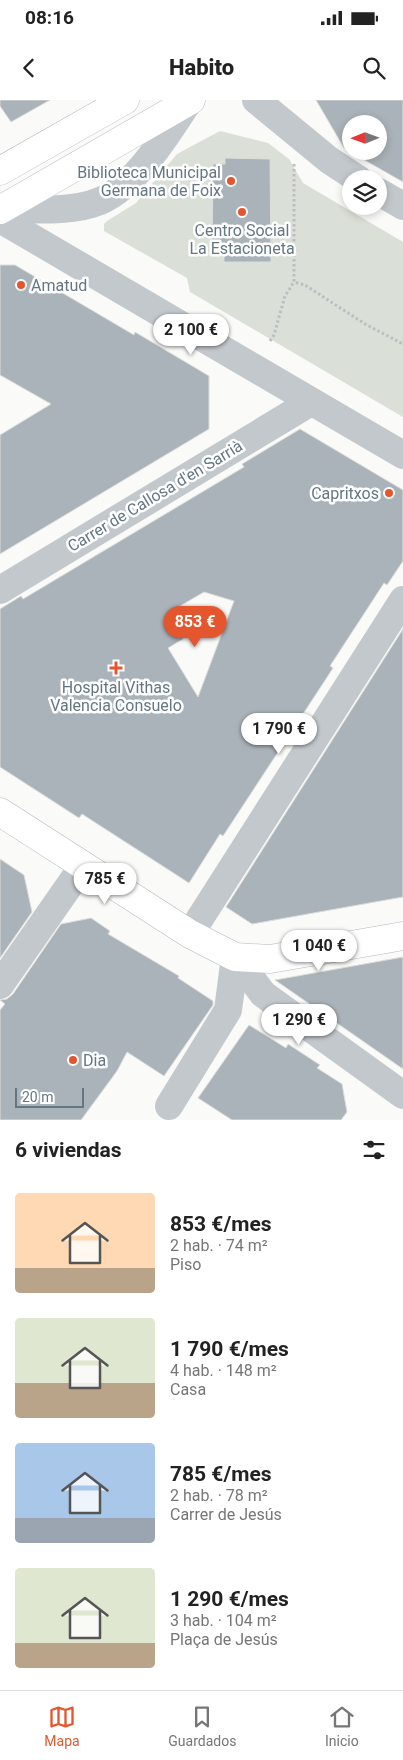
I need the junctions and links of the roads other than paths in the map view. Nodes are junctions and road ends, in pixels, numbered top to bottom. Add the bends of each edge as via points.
1 (125, 100) edge
2 (190, 100) edge
3 (256, 100) edge
4 (344, 170) edge
5 (0, 171) edge
6 (387, 197) edge
7 (403, 206) edge
8 (0, 213) edge
9 (311, 402) junction
10 (403, 455) edge
11 (0, 590) edge
12 (403, 600) edge
13 (0, 812) edge
14 (83, 866) junction
15 (190, 934) junction
16 (403, 936) edge
17 (234, 957) junction
18 (0, 986) edge
19 (403, 1095) edge
20 (168, 1106) dead end

1 - 5 main road
2 - 8 main road
2 - 8 street via 140,168 100,201
3 - 4 street
6 - 7 street
8 - 9 street
9 - 10 street
9 - 11 street, Carrer de Callosa d'en Sarrià
12 - 15 street
13 - 14 main road
14 - 15 main road
14 - 18 street
15 - 17 main road
16 - 17 main road via 270,959
17 - 19 street via 264,994
17 - 20 street via 228,1010

